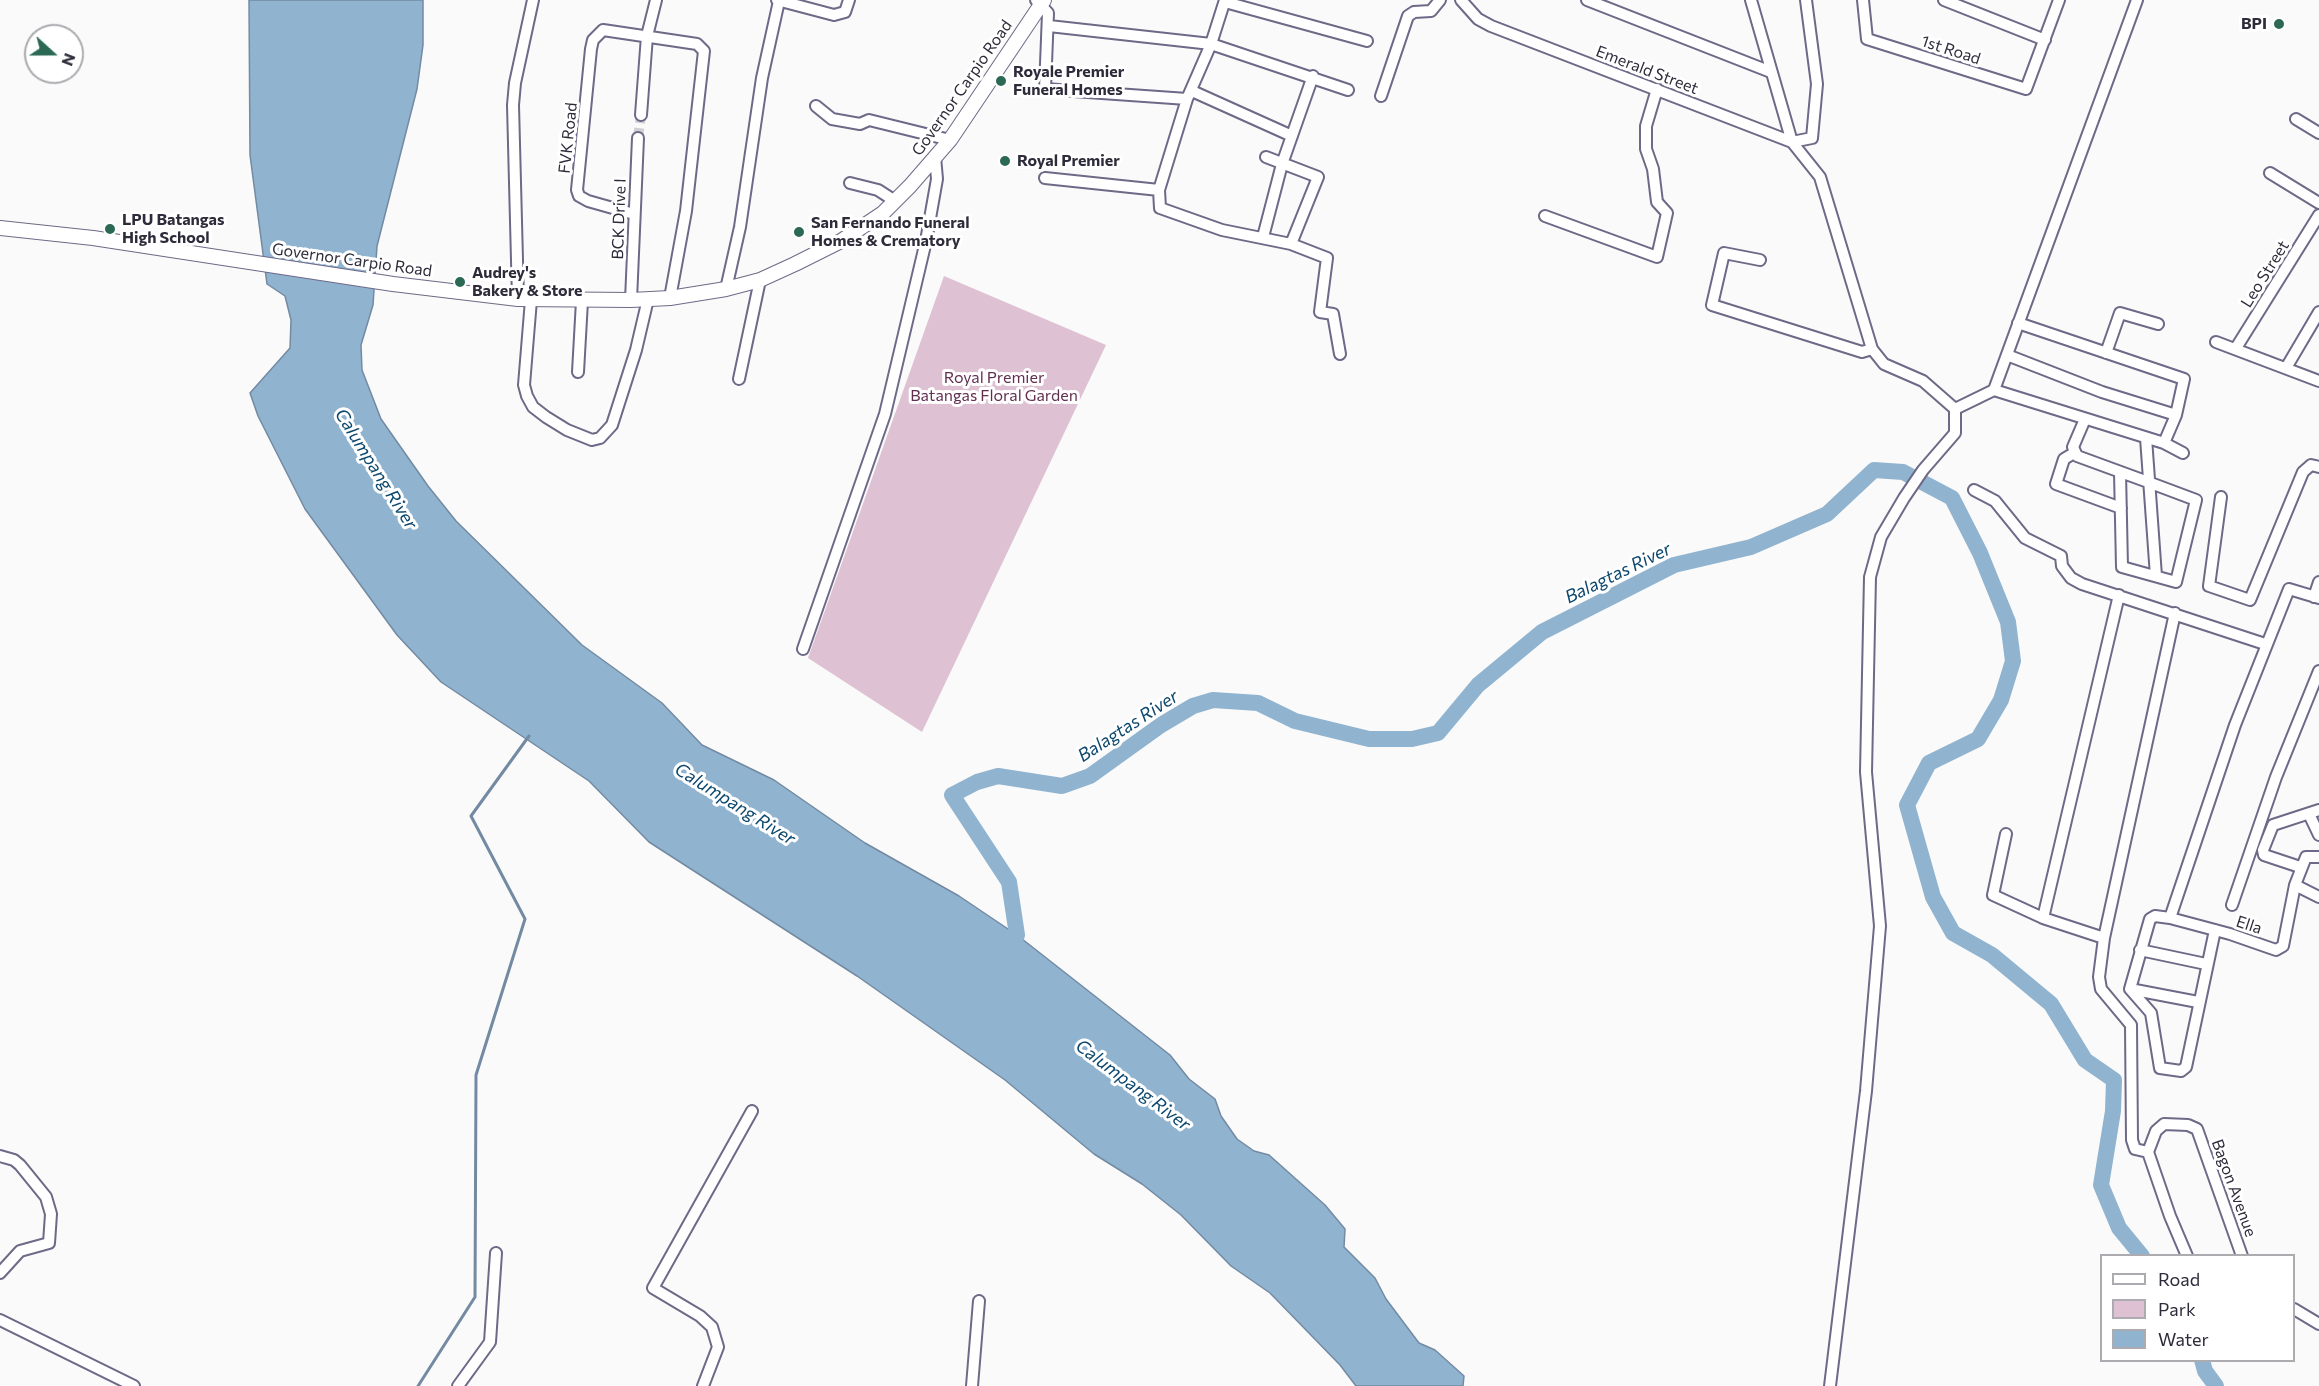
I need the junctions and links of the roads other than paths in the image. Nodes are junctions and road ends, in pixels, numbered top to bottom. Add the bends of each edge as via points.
1 (533, 0) edge
2 (656, 0) edge
3 (778, 0) edge
4 (849, 0) edge
5 (1440, 0) edge
6 (1461, 0) edge
7 (1587, 0) edge
8 (1806, 0) edge
9 (1863, 0) edge
10 (1944, 0) edge
11 (2059, 0) edge
12 (2137, 0) edge
13 (1225, 1) edge
14 (1750, 1) edge
15 (1040, 2) edge
16 (806, 4) edge
17 (1049, 26) junction
18 (647, 36) junction
19 (2045, 40) junction
20 (1367, 41) dead end
21 (1211, 44) junction
22 (1771, 72) junction
23 (1313, 76) junction
24 (1657, 89) junction
25 (1348, 90) dead end
26 (1189, 95) junction
27 (1381, 96) dead end
28 (816, 106) dead end
29 (641, 115) tunnel mouth
30 (2296, 119) dead end
31 (2319, 132) edge
32 (1292, 136) junction
33 (638, 138) tunnel mouth
34 (950, 140) junction
35 (1792, 142) junction
36 (936, 157) junction
37 (1266, 157) dead end
38 (1282, 164) junction
39 (2270, 173) dead end
40 (1045, 178) dead end
41 (850, 183) dead end
42 (1159, 190) junction
43 (895, 201) junction
44 (2319, 203) edge
45 (634, 213) junction
46 (2319, 215) edge
47 (1545, 216) dead end
48 (0, 228) edge
49 (1263, 237) junction
50 (1291, 244) junction
51 (1760, 260) dead end
52 (760, 280) junction
53 (726, 289) junction
54 (670, 298) junction
55 (525, 299) junction
56 (648, 299) junction
57 (632, 300) junction
58 (582, 301) junction
59 (2319, 312) edge
60 (2018, 322) junction
61 (2158, 324) dead end
62 (2216, 342) dead end
63 (2236, 348) junction
64 (1872, 349) junction
65 (2106, 352) junction
66 (1340, 354) dead end
67 (2007, 355) junction
68 (2286, 368) junction
69 (578, 372) dead end
70 (739, 379) dead end
71 (2319, 381) edge
72 (1994, 390) junction
73 (1955, 409) junction
74 (2176, 415) junction
75 (2085, 419) junction
76 (2146, 438) junction
77 (2164, 443) junction
78 (2074, 453) junction
79 (2183, 453) dead end
80 (2319, 467) edge
81 (2120, 472) junction
82 (2148, 482) junction
83 (1974, 490) dead end
84 (2221, 497) dead end
85 (2121, 508) junction
86 (2156, 576) junction
87 (2319, 582) edge
88 (2120, 595) junction
89 (2316, 597) edge
90 (2175, 613) junction
91 (2265, 644) junction
92 (803, 649) dead end
93 (2319, 671) edge
94 (2314, 812) edge
95 (2006, 834) dead end
96 (2319, 835) edge
97 (2319, 856) edge
98 (2300, 867) junction
99 (2295, 885) junction
100 (2319, 897) edge
101 (2232, 905) dead end
102 (2043, 918) junction
103 (2169, 918) junction
104 (2215, 930) junction
105 (2104, 938) junction
106 (2140, 950) junction
107 (2206, 964) junction
108 (2130, 989) junction
109 (2198, 1002) junction
110 (752, 1111) dead end
111 (2148, 1152) junction
112 (0, 1156) edge
113 (496, 1252) dead end
114 (2186, 1254) edge
115 (2241, 1254) edge
116 (0, 1273) edge
117 (979, 1301) dead end
118 (2295, 1310) edge
119 (0, 1320) edge
120 (2319, 1324) edge
121 (134, 1386) edge
122 (458, 1386) edge
123 (703, 1386) edge
124 (972, 1386) edge
125 (1830, 1386) edge

1 - 55 street via 513,105
2 - 18 street
3 - 16 street
3 - 53 street
4 - 16 street via 840,15
5 - 27 street via 1431,11 1408,16
6 - 24 street, Emerald Street via 1478,19 1491,26
7 - 22 street
8 - 35 street via 1817,84 1812,138
9 - 19 street, 1st Road via 1867,39 2026,89
10 - 19 street
11 - 19 street
12 - 60 street
13 - 20 street
13 - 21 street
14 - 22 street
15 - 17 street via 1048,13
15 - 34 main road, Governor Carpio Road
17 - 21 street
17 - 26 street via 1045,89
18 - 29 street
18 - 45 street, FVK Road via 603,30 593,40 577,190 588,201
18 - 54 street via 697,44 704,56 686,211
21 - 23 street
21 - 26 street
22 - 35 street
23 - 25 street
23 - 32 street
24 - 35 street, Emerald Street
24 - 47 street via 1646,126 1657,202 1667,213 1657,257
26 - 32 street
26 - 42 street
28 - 34 street via 832,119 860,124 869,120
30 - 31 street
32 - 38 street
33 - 45 street, BCK Drive I
34 - 36 main road, Governor Carpio Road
35 - 64 street via 1820,177
36 - 43 main road, Governor Carpio Road
36 - 92 street via 937,179 926,242 885,414
37 - 38 street
38 - 49 street
38 - 50 street via 1318,177
39 - 44 street
40 - 42 street
41 - 43 street via 878,190
42 - 49 street via 1160,208 1222,230
43 - 52 main road, Governor Carpio Road via 841,241
45 - 57 street, BCK Drive I
46 - 63 street, Leo Street
48 - 55 main road, Governor Carpio Road
49 - 50 street
50 - 66 street via 1327,258 1320,312 1333,314
51 - 64 street via 1724,253 1712,305 1863,352
52 - 53 main road, Governor Carpio Road
52 - 70 street
53 - 54 main road, Governor Carpio Road
54 - 56 main road, Governor Carpio Road
55 - 56 street via 527,396 546,417 592,440 600,438 612,425
55 - 58 main road, Governor Carpio Road
56 - 57 main road, Governor Carpio Road
57 - 58 main road, Governor Carpio Road
58 - 69 street
59 - 68 street
60 - 65 street
60 - 67 street
61 - 65 street via 2120,313
62 - 63 street
63 - 68 street
64 - 73 street via 1884,364 1923,381
65 - 74 street via 2184,379
67 - 72 street
67 - 74 street via 2102,392
68 - 71 street
72 - 73 street
72 - 75 street
73 - 125 street via 1955,433 1904,498 1881,537 1870,577 1866,772 1880,926 1864,1114
74 - 77 street
75 - 76 street
75 - 78 street
76 - 77 street
76 - 82 street
77 - 79 street
78 - 81 street
78 - 85 street via 2064,459 2056,484
80 - 84 street via 2312,465 2303,472 2250,600 2210,586
81 - 82 street
81 - 85 street
82 - 86 street
82 - 86 street via 2196,500 2176,582
83 - 88 street via 1995,501 2025,538 2061,556 2062,566 2071,578
85 - 86 street via 2122,567
87 - 89 street
88 - 90 street
88 - 102 street
89 - 91 street via 2289,589
90 - 91 street
90 - 105 street
91 - 103 street
93 - 101 street via 2276,777
94 - 96 street
94 - 98 street via 2273,825 2263,850 2264,855
95 - 102 street via 1993,895
97 - 98 street via 2306,856
98 - 99 street
99 - 100 street
99 - 104 street, Ella via 2280,948
102 - 105 street
103 - 104 street, Ella
103 - 106 street, Ella via 2152,917
104 - 107 street
105 - 111 street via 2101,988 2131,1025 2132,1145
106 - 107 street
106 - 108 street
107 - 109 street
108 - 109 street
108 - 109 street via 2151,1013 2158,1065 2163,1069 2181,1071 2186,1067
110 - 123 street via 653,1288 712,1327 718,1347
111 - 114 street
111 - 115 street, Bagon Avenue via 2156,1131 2164,1124 2197,1129
112 - 116 street via 20,1165 46,1197 51,1214 49,1243 20,1251
113 - 122 street via 490,1342
117 - 124 street
118 - 120 street
119 - 121 street

